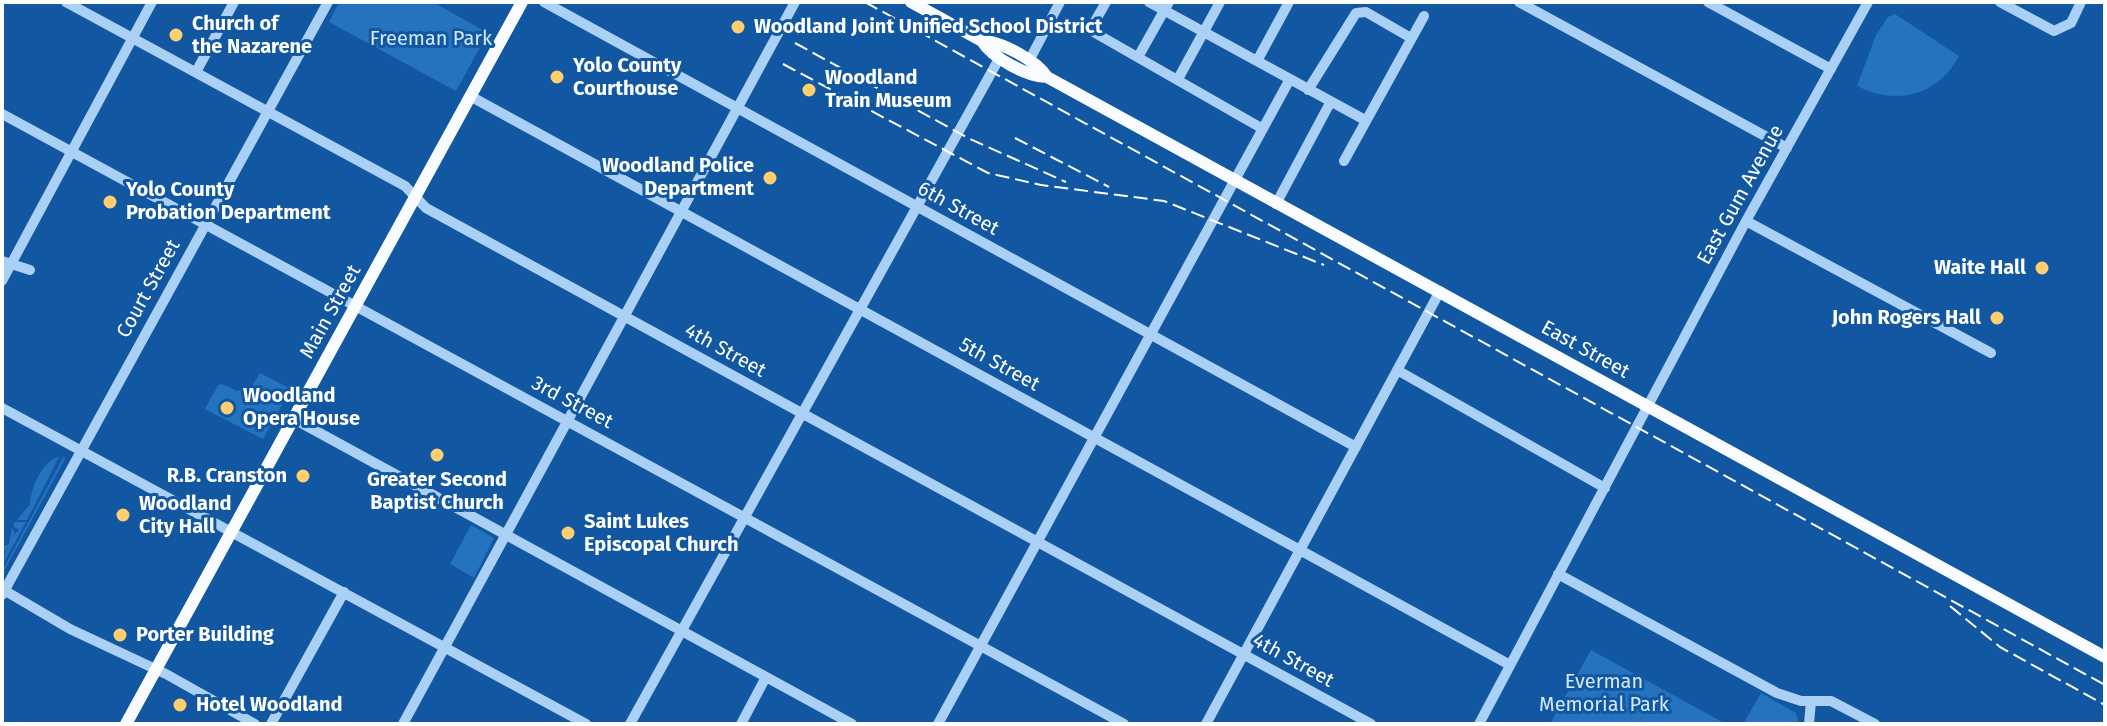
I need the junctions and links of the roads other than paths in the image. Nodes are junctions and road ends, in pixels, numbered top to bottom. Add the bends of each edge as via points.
1 (66, 2) edge
2 (152, 2) edge
3 (234, 2) edge
4 (328, 2) edge
5 (522, 2) edge
6 (544, 2) edge
7 (795, 2) edge
8 (911, 2) edge
9 (1060, 2) edge
10 (1106, 2) edge
11 (1149, 2) edge
12 (1220, 2) edge
13 (1289, 2) edge
14 (1519, 2) edge
15 (1708, 2) edge
16 (1868, 2) edge
17 (2000, 2) edge
18 (2081, 2) edge
19 (1167, 6) edge
20 (1424, 16) dead end
21 (1204, 32) junction
22 (1411, 38) junction
23 (133, 39) junction
24 (982, 41) junction
25 (1000, 57) junction
26 (1138, 57) junction
27 (1029, 61) junction
28 (1257, 61) junction
29 (1831, 69) junction
30 (196, 72) junction
31 (1047, 77) junction
32 (1178, 79) junction
33 (1290, 79) junction
34 (1308, 90) junction
35 (470, 96) junction
36 (1330, 103) junction
37 (735, 108) junction
38 (269, 112) junction
39 (2, 114) edge
40 (1365, 120) junction
41 (1263, 129) junction
42 (1787, 148) junction
43 (72, 152) junction
44 (1344, 161) dead end
45 (1234, 181) junction
46 (416, 196) junction
47 (1276, 204) junction
48 (919, 207) junction
49 (680, 211) junction
50 (1746, 221) junction
51 (207, 225) junction
52 (6, 263) edge
53 (30, 270) dead end
54 (2, 281) edge
55 (1440, 291) junction
56 (357, 307) junction
57 (861, 310) junction
58 (623, 315) junction
59 (1151, 334) junction
60 (1991, 353) dead end
61 (1397, 370) junction
62 (1647, 407) junction
63 (2, 408) edge
64 (803, 414) junction
65 (294, 419) junction
66 (566, 421) junction
67 (1094, 438) junction
68 (1356, 447) junction
69 (80, 450) junction
70 (1605, 488) junction
71 (745, 518) junction
72 (232, 532) junction
73 (505, 535) junction
74 (1038, 543) junction
75 (1300, 551) junction
76 (1558, 574) junction
77 (3, 592) edge
78 (344, 592) junction
79 (680, 631) junction
80 (981, 646) junction
81 (445, 647) junction
82 (1244, 655) junction
83 (2105, 657) edge
84 (1510, 665) junction
85 (155, 671) junction
86 (766, 677) junction
87 (1811, 701) junction
88 (126, 724) edge
89 (255, 724) edge
90 (271, 724) edge
91 (403, 724) edge
92 (586, 724) edge
93 (630, 724) edge
94 (741, 724) edge
95 (852, 724) edge
96 (938, 724) edge
97 (1124, 724) edge
98 (1206, 724) edge
99 (1371, 724) edge
100 (1479, 724) edge
101 (1809, 724) edge
102 (1875, 724) edge

1 - 23 street, 4th Street
2 - 23 street
3 - 30 street
4 - 38 street, Court Street
5 - 35 main road, Main Street
6 - 37 street, 6th Street
7 - 37 street
8 - 24 main road, East Street
9 - 27 street
10 - 26 street via 1090,30
11 - 19 street
12 - 21 street
13 - 28 street
14 - 42 street
15 - 29 street
16 - 29 street, East Gum Avenue
17 - 18 street via 2054,31 2071,23
19 - 21 street
19 - 26 street
20 - 22 street
21 - 28 street
21 - 32 street
22 - 34 street via 1366,12 1356,13
22 - 40 street
23 - 30 street, 4th Street
23 - 43 street
24 - 25 main road, East Street
24 - 27 main road, East Street
25 - 31 main road, East Street
25 - 48 street
26 - 32 street
27 - 31 main road, East Street
28 - 33 street
29 - 42 street, East Gum Avenue
30 - 38 street, 4th Street
31 - 45 main road, East Street
32 - 41 street
33 - 34 street
33 - 41 street
34 - 36 street
35 - 46 main road, Main Street
35 - 49 street, 5th Street
36 - 40 street
36 - 47 street
37 - 48 street, 6th Street
37 - 49 street
38 - 46 street, 4th Street
38 - 51 street, Court Street
39 - 43 street, 3rd Street
40 - 44 street
41 - 45 street
42 - 50 street, East Gum Avenue
43 - 51 street, 3rd Street
43 - 52 street
45 - 47 main road, East Street
45 - 59 street
46 - 56 main road, Main Street
46 - 58 street, 4th Street via 426,208
47 - 55 main road, East Street
48 - 57 street
48 - 59 street, 6th Street
49 - 57 street, 5th Street
49 - 58 street
50 - 60 street
50 - 62 street, East Gum Avenue
51 - 56 street, 3rd Street
51 - 69 street, Court Street
52 - 53 street
52 - 54 street
55 - 61 street
55 - 62 main road, East Street
56 - 65 main road, Main Street
56 - 66 street, 3rd Street
57 - 64 street
57 - 67 street, 5th Street
58 - 64 street, 4th Street
58 - 66 street
59 - 67 street
59 - 68 street, 6th Street
61 - 68 street
61 - 70 street
62 - 70 street, East Gum Avenue
62 - 83 main road, East Street
63 - 69 street
64 - 71 street
64 - 74 street, 4th Street
65 - 72 main road, Main Street
65 - 73 street
66 - 71 street, 3rd Street
66 - 73 street
67 - 74 street
67 - 75 street, 5th Street
68 - 75 street
69 - 72 street
69 - 77 street, Court Street
70 - 76 street, East Gum Avenue
71 - 79 street
71 - 80 street, 3rd Street
72 - 78 street
72 - 85 main road, Main Street
73 - 79 street
73 - 81 street
74 - 80 street
74 - 82 street, 4th Street
75 - 82 street
75 - 84 street, 5th Street
76 - 84 street, East Gum Avenue
76 - 87 street via 1777,693
77 - 85 street
78 - 81 street
78 - 90 street
79 - 86 street
79 - 93 street
80 - 96 street
80 - 97 street, 3rd Street
81 - 91 street
81 - 92 street
82 - 98 street
82 - 99 street, 4th Street
84 - 100 street, East Gum Avenue
85 - 88 main road, Main Street
85 - 89 street
86 - 94 street
86 - 95 street
87 - 101 street
87 - 102 street via 1831,701

